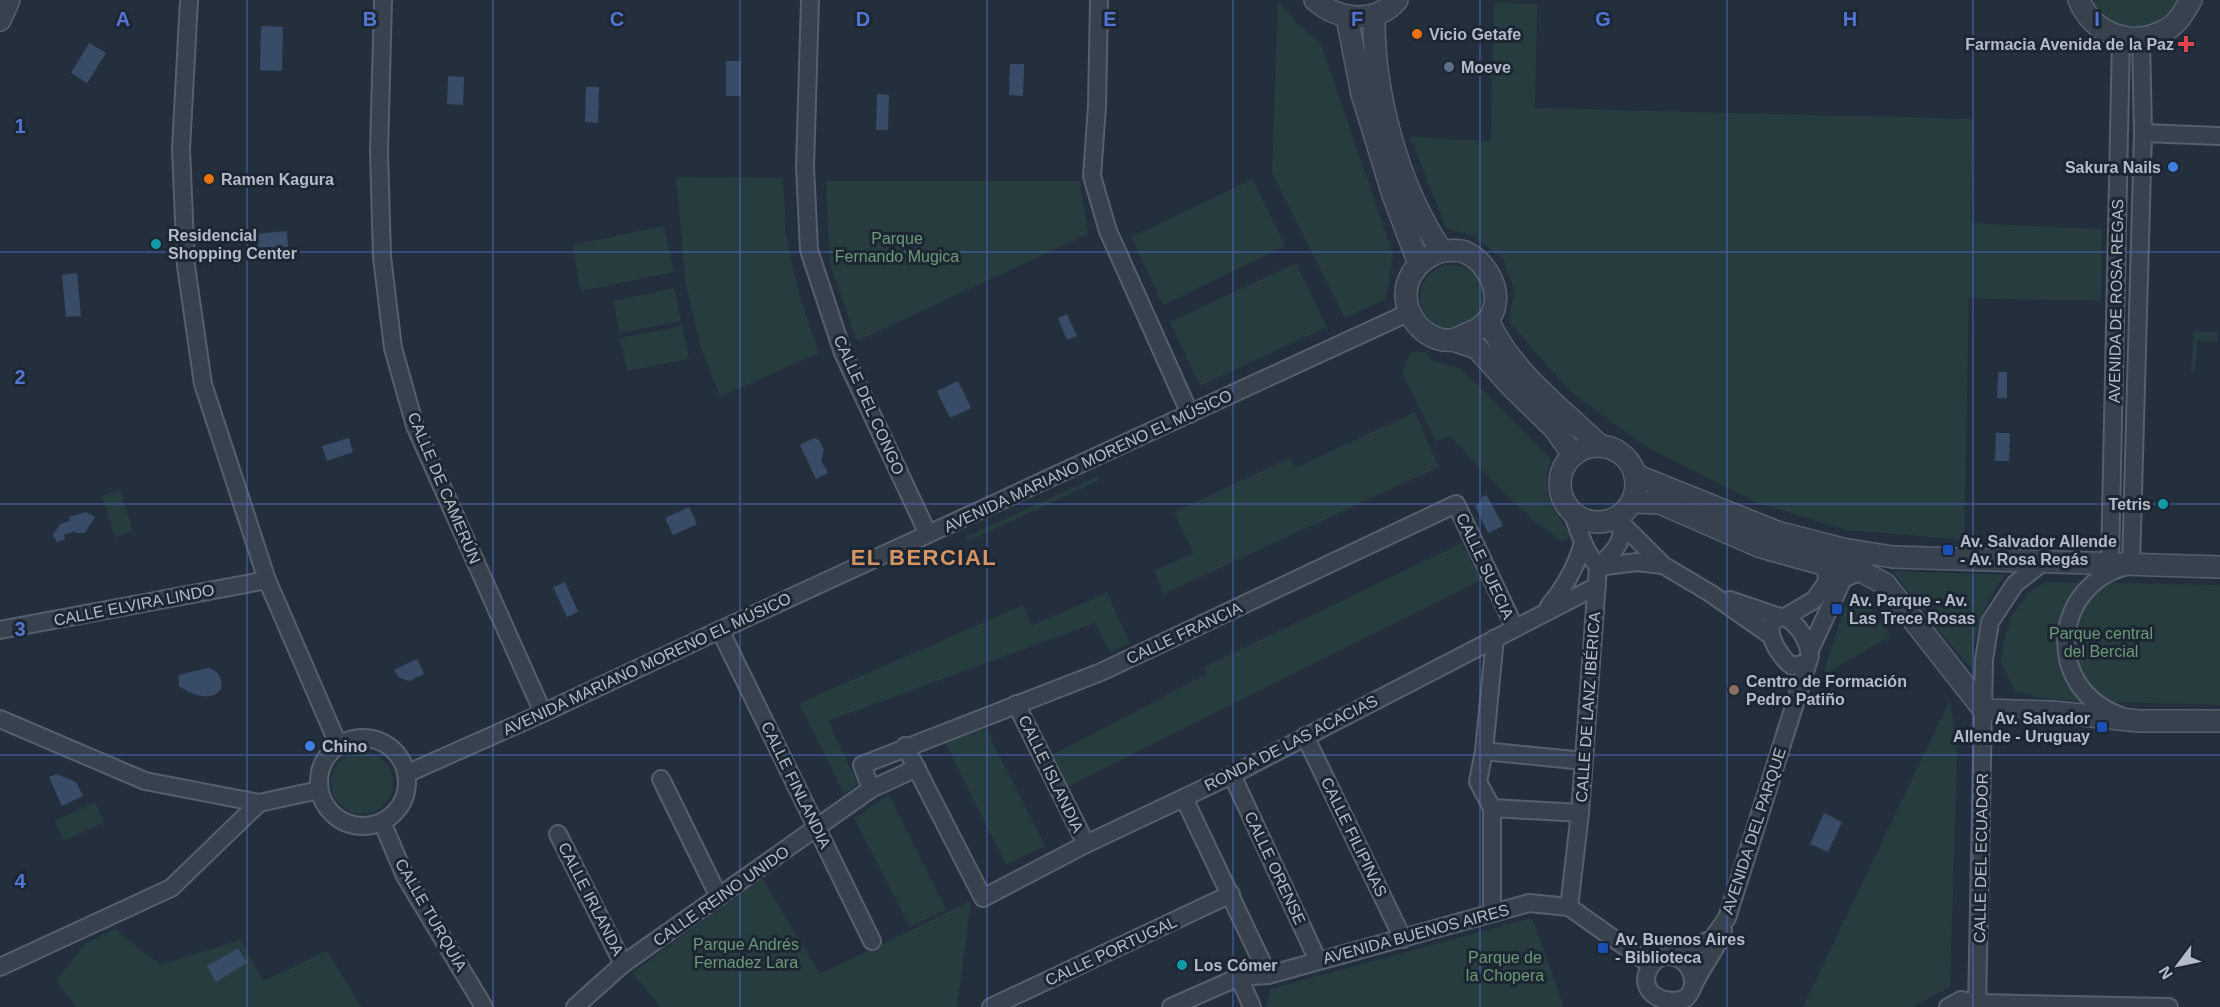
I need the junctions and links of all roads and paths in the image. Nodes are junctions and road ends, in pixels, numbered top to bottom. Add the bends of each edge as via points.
1 (9, 0) edge
2 (189, 0) edge
3 (383, 0) edge
4 (810, 0) edge
5 (1099, 0) edge
6 (1315, 0) edge
7 (1397, 0) edge
8 (2079, 0) edge
9 (2191, 0) edge
10 (1374, 15) junction
11 (1347, 17) junction
12 (0, 20) edge
13 (2131, 39) junction
14 (2144, 133) junction
15 (2220, 136) edge
16 (1442, 251) junction
17 (1419, 264) junction
18 (1410, 312) junction
19 (1488, 320) junction
20 (1453, 340) junction
21 (1190, 414) junction
22 (1600, 446) junction
23 (1573, 455) junction
24 (1635, 475) junction
25 (1456, 504) joint
26 (1572, 512) junction
27 (1625, 513) junction
28 (928, 534) junction
29 (1583, 543) junction
30 (2042, 563) junction
31 (2110, 564) junction
32 (1663, 565) junction
33 (1826, 565) junction
34 (2131, 565) junction
35 (1599, 567) junction
36 (2220, 567) edge
37 (1861, 571) junction
38 (267, 580) junction
39 (1598, 586) junction
40 (1710, 593) junction
41 (1543, 613) junction
42 (1783, 617) junction
43 (1515, 628) junction
44 (0, 630) edge
45 (720, 630) junction
46 (1770, 635) junction
47 (1495, 638) junction
48 (1808, 657) junction
49 (1787, 662) junction
50 (1016, 704) junction
51 (1984, 710) junction
52 (1792, 712) junction
53 (543, 713) junction
54 (0, 719) edge
55 (2139, 721) junction
56 (2220, 722) edge
57 (1305, 736) junction
58 (338, 744) junction
59 (905, 746) junction
60 (1484, 750) junction
61 (1584, 761) junction
62 (917, 768) junction
63 (406, 774) junction
64 (1232, 775) junction
65 (661, 778) dead end
66 (871, 789) junction
67 (319, 790) junction
68 (1184, 798) junction
69 (259, 802) junction
70 (1492, 808) junction
71 (1580, 813) junction
72 (382, 822) junction
73 (817, 828) junction
74 (558, 834) dead end
75 (1086, 844) junction
76 (1231, 894) junction
77 (719, 897) junction
78 (1569, 907) junction
79 (1492, 913) junction
80 (1727, 918) junction
81 (1403, 939) junction
82 (872, 941) dead end
83 (1671, 956) junction
84 (1318, 961) junction
85 (623, 964) junction
86 (1652, 965) junction
87 (0, 967) edge
88 (1268, 975) junction
89 (1239, 977) junction
90 (1693, 985) junction
91 (1675, 1005) edge
92 (1977, 1005) edge
93 (484, 1007) edge
94 (575, 1007) edge
95 (991, 1007) edge
96 (1170, 1007) edge
97 (1252, 1007) edge
98 (1948, 1007) edge
99 (2169, 1007) edge

1 - 12 street
2 - 38 street via 181,126 186,267 203,384
3 - 53 street, CALLE DE CAMERÚN via 382,257 393,348 415,426
4 - 28 street, CALLE DEL CONGO via 805,167 809,250 843,353
5 - 21 street via 1092,176 1107,231
6 - 11 street via 1326,10
7 - 10 street
8 - 13 street via 2100,28
9 - 13 street via 2181,17 2165,31
10 - 11 street
10 - 16 street via 1383,106 1411,196
11 - 17 street via 1362,94
13 - 14 street, AVENIDA DE ROSA REGAS
13 - 31 street, AVENIDA DE ROSA REGAS
14 - 15 street
14 - 34 street, AVENIDA DE ROSA REGAS
16 - 17 street via 1428,255
16 - 19 street via 1463,250 1482,264 1494,282 1495,305
17 - 18 street via 1406,288
18 - 20 street via 1420,327 1435,338
18 - 21 street, AVENIDA MARIANO MORENO EL MÚSICO
19 - 20 street via 1475,331
19 - 22 street via 1496,339 1542,393
20 - 23 street via 1477,348 1555,429
21 - 28 street, AVENIDA MARIANO MORENO EL MÚSICO
22 - 23 street via 1590,446
22 - 24 street via 1619,452
23 - 26 street via 1563,470 1560,488
24 - 27 street via 1636,485
24 - 30 street via 1777,532 1843,549 1893,557
25 - 43 street, CALLE SUECIA
25 - 50 street, CALLE FRANCIA via 1101,672
26 - 27 street via 1596,522
26 - 29 street
27 - 32 street
27 - 33 street via 1660,503 1761,547
27 - 35 street via 1617,549
28 - 45 street, AVENIDA MARIANO MORENO EL MÚSICO
29 - 35 street
29 - 41 street via 1562,591
30 - 31 street
30 - 51 street, CALLE DEL ECUADOR via 2015,584 1990,622 1984,660
31 - 34 street
32 - 35 street via 1637,562
32 - 40 street
33 - 37 street
33 - 42 street via 1827,582 1814,600
34 - 36 street
34 - 55 street via 2104,574 2082,594 2070,614 2066,642 2071,671 2089,696 2112,713
35 - 39 street, CALLE DE LANZ IBÉRICA
37 - 48 street, AVENIDA DEL PARQUE via 1843,579
37 - 51 street via 1885,584
38 - 44 street, CALLE ELVIRA LINDO
38 - 58 street
39 - 41 street, RONDA DE LAS ACACIAS
39 - 61 street, CALLE DE LANZ IBÉRICA
40 - 42 street
40 - 46 street
41 - 43 street, RONDA DE LAS ACACIAS
42 - 46 street via 1772,624
42 - 48 street via 1798,627
43 - 47 street, RONDA DE LAS ACACIAS
45 - 53 street, AVENIDA MARIANO MORENO EL MÚSICO
45 - 73 street, CALLE FINLANDIA
46 - 49 street
47 - 57 street, RONDA DE LAS ACACIAS
47 - 60 street
48 - 49 street via 1796,666
48 - 52 street, AVENIDA DEL PARQUE
49 - 52 street, AVENIDA DEL PARQUE via 1793,678
50 - 59 street, CALLE FRANCIA
50 - 75 street, CALLE ISLANDIA
51 - 55 street
51 - 92 street, CALLE DEL ECUADOR
52 - 80 street, AVENIDA DEL PARQUE
53 - 63 street, AVENIDA MARIANO MORENO EL MÚSICO
54 - 69 street via 145,782
55 - 56 street
57 - 64 street, RONDA DE LAS ACACIAS
57 - 81 street, CALLE FILIPINAS
58 - 63 street via 363,737 378,740 392,748
58 - 67 street via 326,756 319,775
59 - 62 street
59 - 66 street, CALLE FRANCIA via 862,765
60 - 61 street
60 - 70 street via 1478,782
61 - 71 street, CALLE DE LANZ IBÉRICA
62 - 66 street, CALLE REINO UNIDO
62 - 75 street, RONDA DE LAS ACACIAS via 983,898
63 - 72 street via 402,802
64 - 68 street, RONDA DE LAS ACACIAS
64 - 84 street, CALLE ORENSE
65 - 77 street
66 - 73 street, CALLE REINO UNIDO
67 - 69 street
67 - 72 street via 326,807 339,819 353,825
68 - 75 street, RONDA DE LAS ACACIAS
68 - 76 street
69 - 87 street via 171,888
70 - 71 street
70 - 79 street
71 - 78 street, CALLE DE LANZ IBÉRICA
72 - 93 street, CALLE TURQUÍA via 405,876
73 - 77 street, CALLE REINO UNIDO
73 - 82 street, CALLE FINLANDIA
74 - 85 street, CALLE IRLANDA
76 - 88 street
76 - 95 street, CALLE PORTUGAL
77 - 85 street, CALLE REINO UNIDO
78 - 79 street, AVENIDA BUENOS AIRES via 1529,903
78 - 86 street, AVENIDA BUENOS AIRES
79 - 81 street, AVENIDA BUENOS AIRES
80 - 83 street, AVENIDA DEL PARQUE via 1712,939
80 - 90 street via 1721,938
81 - 84 street, AVENIDA BUENOS AIRES
83 - 86 street
83 - 90 street via 1689,965
84 - 88 street, AVENIDA BUENOS AIRES
85 - 94 street, CALLE REINO UNIDO
86 - 91 street via 1646,979 1650,993 1661,1002
88 - 89 street, AVENIDA BUENOS AIRES
89 - 96 street, AVENIDA BUENOS AIRES
89 - 97 street
90 - 91 street via 1687,997
92 - 98 street via 1961,1000
92 - 99 street

